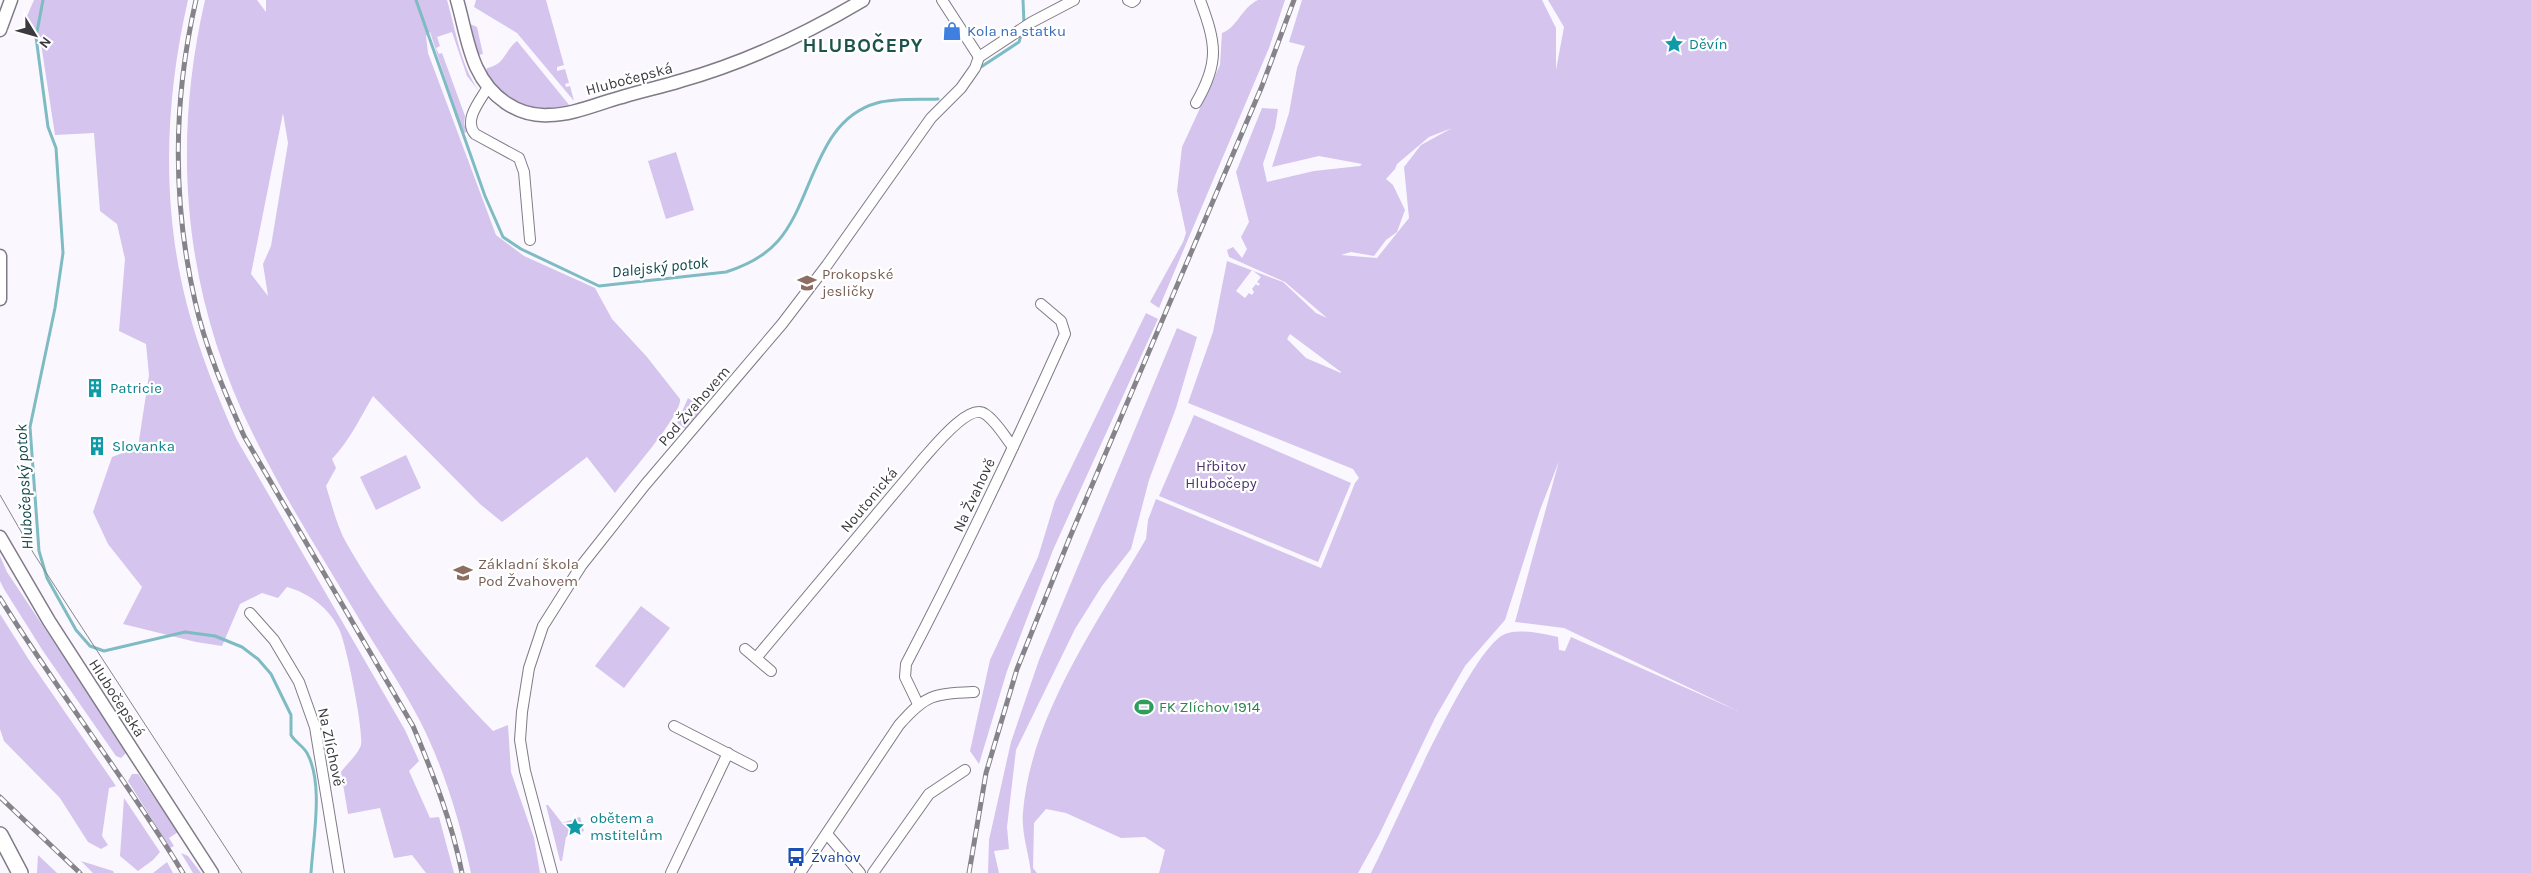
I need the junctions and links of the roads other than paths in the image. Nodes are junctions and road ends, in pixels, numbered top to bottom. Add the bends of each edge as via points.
1 (11, 0) edge
2 (457, 0) edge
3 (863, 0) edge
4 (942, 0) edge
5 (1074, 0) edge
6 (1128, 0) edge
7 (1135, 0) edge
8 (1200, 0) edge
9 (0, 30) edge
10 (979, 57) junction
11 (488, 87) junction
12 (1196, 103) dead end
13 (530, 240) dead end
14 (0, 256) edge
15 (0, 299) edge
16 (1041, 304) dead end
17 (1013, 447) junction
18 (0, 537) edge
19 (250, 613) dead end
20 (745, 649) dead end
21 (756, 658) junction
22 (771, 671) dead end
23 (974, 692) dead end
24 (918, 704) junction
25 (674, 726) dead end
26 (728, 753) junction
27 (752, 766) dead end
28 (964, 770) dead end
29 (827, 834) junction
30 (0, 835) edge
31 (20, 873) edge
32 (212, 873) edge
33 (339, 873) edge
34 (552, 873) edge
35 (671, 873) edge
36 (800, 873) edge
37 (860, 873) edge
38 (873, 873) edge

1 - 9 street
2 - 11 street, Hlubočepská via 471,55
3 - 11 street, Hlubočepská via 799,36 728,65 560,114 548,116 522,111 506,104
4 - 10 street
5 - 10 street via 1032,22
6 - 7 street
8 - 12 street via 1212,34 1213,63
10 - 34 street, Pod Žvahovem via 961,88 931,118 782,324 645,485 581,566 543,626 528,668 520,740
11 - 13 street via 470,120 470,128 475,134 519,158 524,172
14 - 15 street
16 - 17 street, Na Žvahově via 1061,321 1065,334
17 - 21 street, Noutonická via 985,413 971,412 922,460
17 - 24 street, Na Žvahově via 906,664 905,678
18 - 32 street, Hlubočepská via 49,621
19 - 33 street, Na Zlíchově via 274,640 299,682 314,726
20 - 21 street
21 - 22 street
23 - 24 street via 941,694
24 - 29 street via 899,725
25 - 26 street
26 - 27 street
26 - 35 street
28 - 38 street via 929,794
29 - 36 street
29 - 37 street
30 - 31 main road

